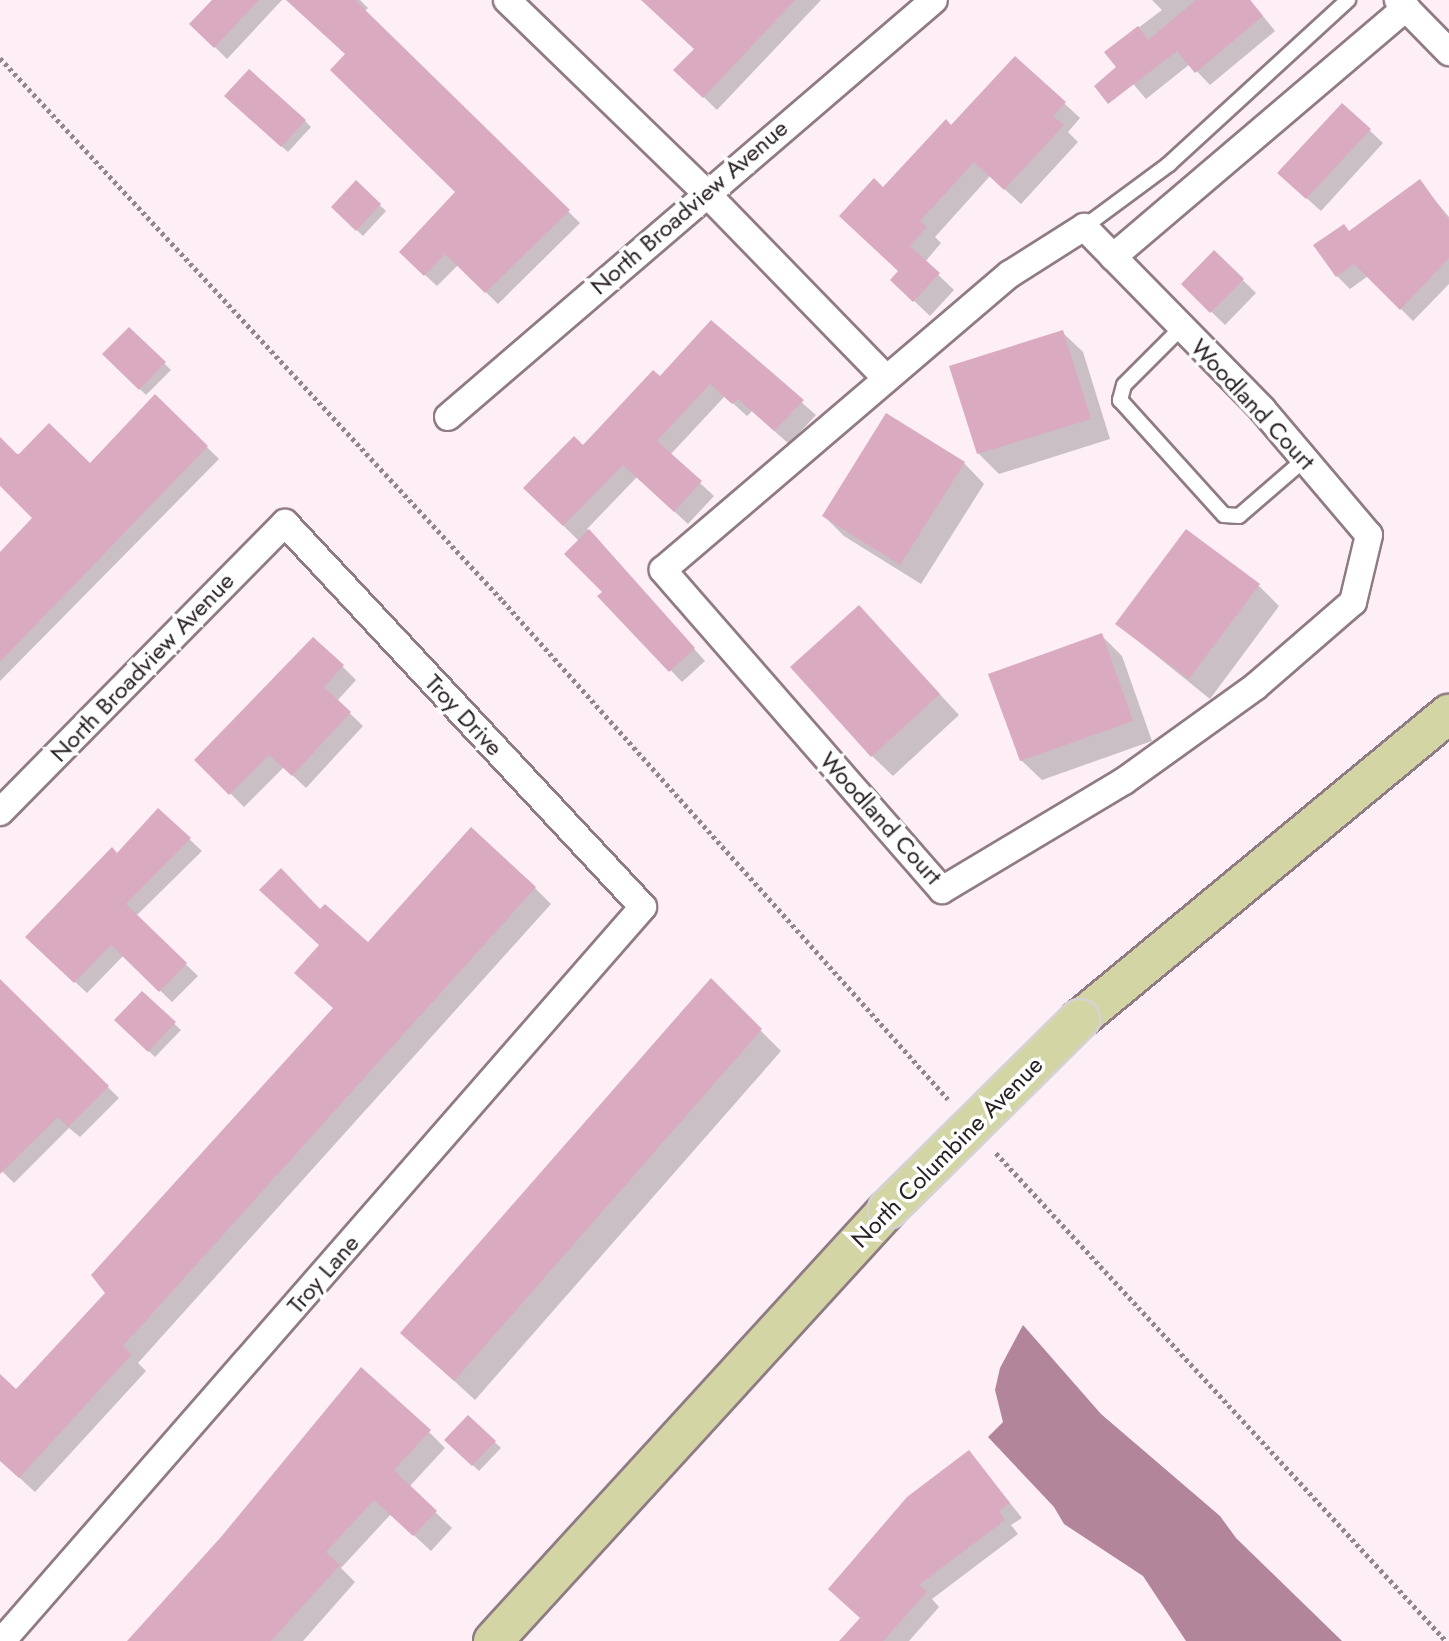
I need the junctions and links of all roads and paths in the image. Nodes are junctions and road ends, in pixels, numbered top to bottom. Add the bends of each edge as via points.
1 (507, 0) edge
2 (934, 0) edge
3 (1348, 0) edge
4 (1402, 4) edge
5 (1449, 52) edge
6 (0, 58) edge
7 (705, 192) junction
8 (1084, 227) junction
9 (1113, 257) junction
10 (1182, 327) junction
11 (886, 378) junction
12 (447, 417) dead end
13 (1305, 459) junction
14 (285, 523) joint
15 (1449, 714) edge
16 (0, 812) edge
17 (643, 907) joint
18 (954, 1106) dead end
19 (991, 1147) dead end
20 (2, 1641) edge
21 (493, 1641) edge
22 (1446, 1641) edge

1 - 7 street
2 - 7 street, North Broadview Avenue
3 - 8 lane via 1169,164
4 - 5 street
4 - 9 street
6 - 18 path via 503,601
7 - 11 street
7 - 12 street, North Broadview Avenue
8 - 9 street, Woodland Court
8 - 11 street, Woodland Court via 1010,274
9 - 10 street, Woodland Court
10 - 13 street, Woodland Court
10 - 13 lane via 1124,385 1120,400 1224,515 1239,516
11 - 13 street, Woodland Court via 663,570 942,890 1124,781 1255,687 1353,602 1369,535
14 - 16 street, North Broadview Avenue
14 - 17 street, Troy Drive
15 - 21 main road, North Columbine Avenue, bridge via 1080,1019 888,1209
17 - 20 street, Troy Lane
19 - 22 path

